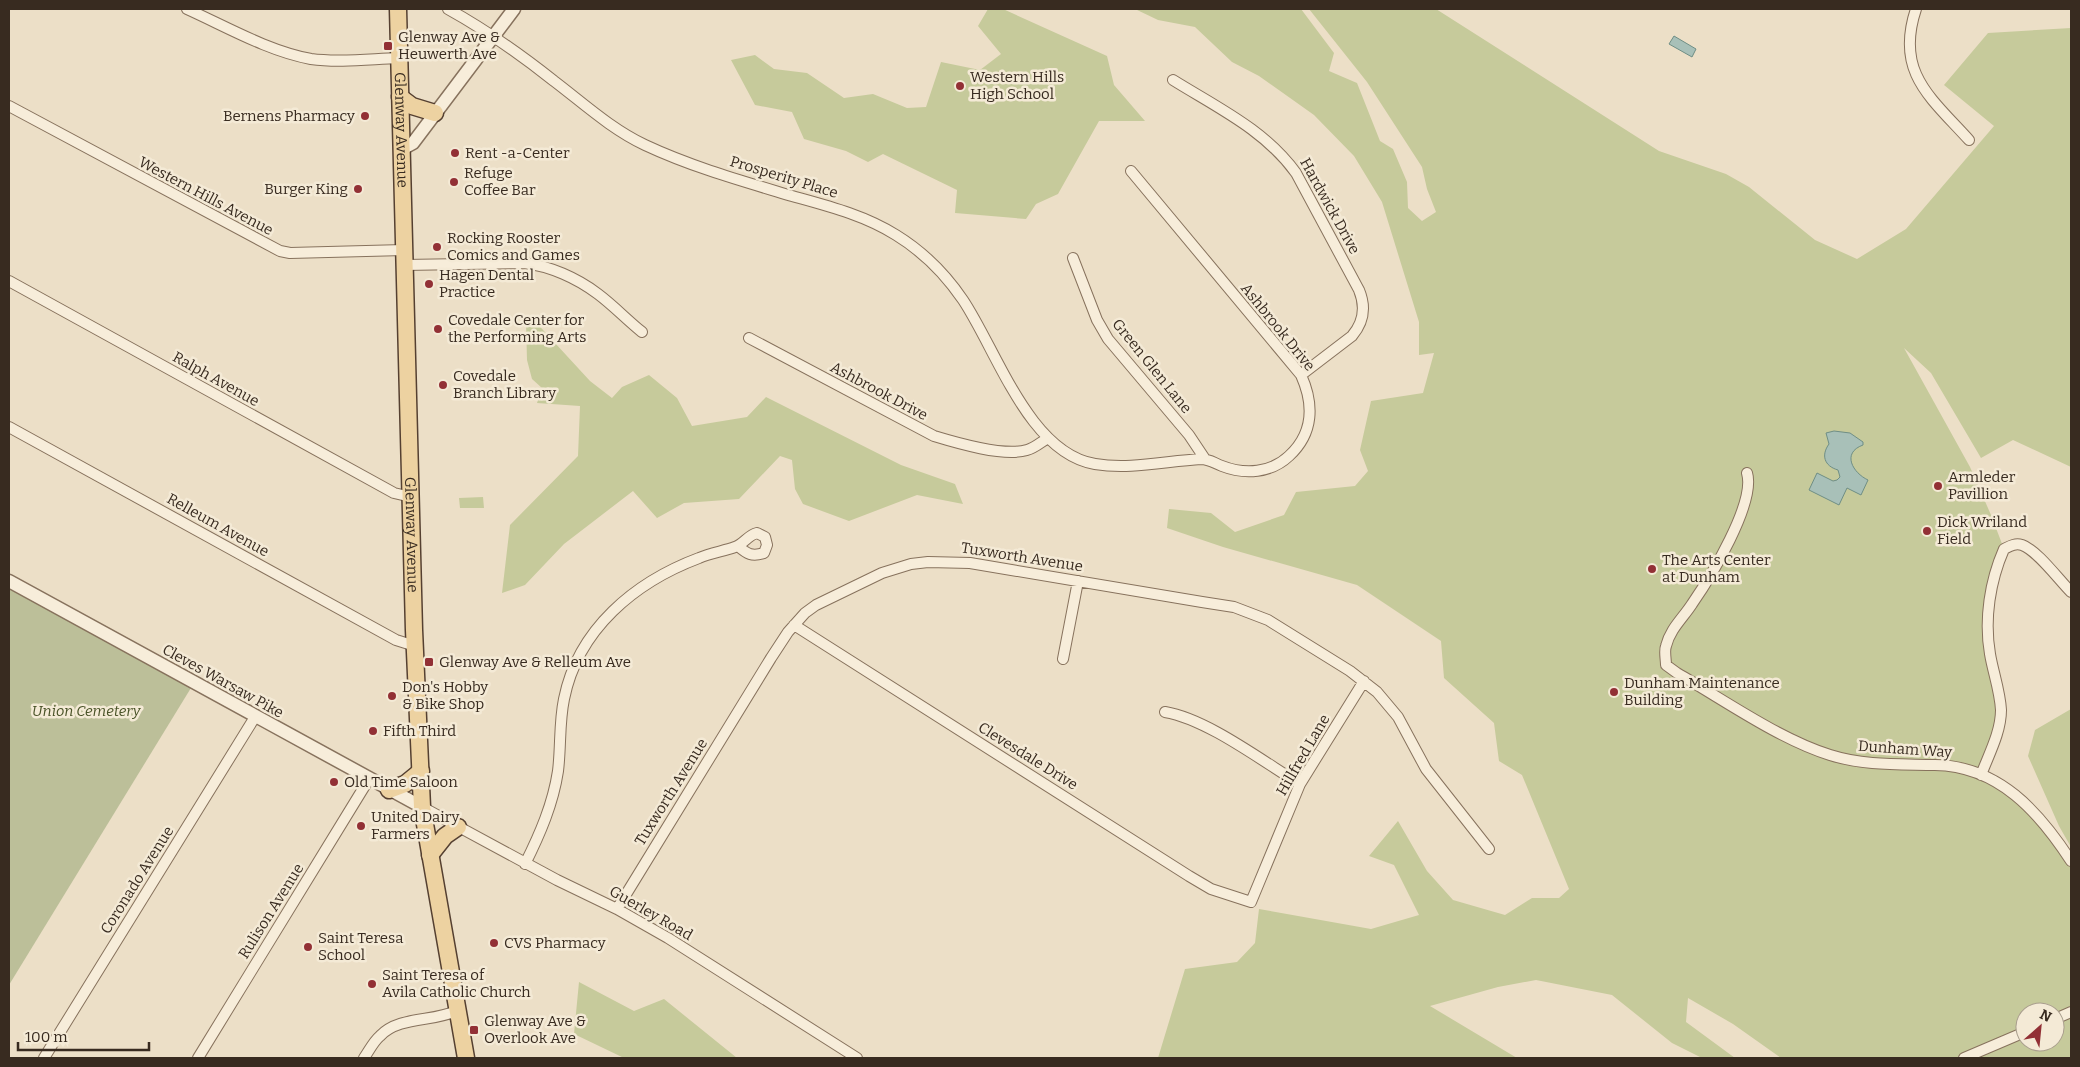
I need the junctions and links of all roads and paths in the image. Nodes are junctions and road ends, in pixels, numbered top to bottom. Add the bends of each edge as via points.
1 (187, 9) edge
2 (398, 9) edge
3 (448, 9) edge
4 (514, 9) edge
5 (1916, 9) edge
6 (494, 36) junction
7 (398, 58) junction
8 (1173, 80) dead end
9 (400, 97) junction
10 (9, 106) edge
11 (435, 113) junction
12 (1969, 140) dead end
13 (402, 150) junction
14 (1131, 171) dead end
15 (404, 258) junction
16 (1073, 258) dead end
17 (9, 281) edge
18 (642, 332) dead end
19 (749, 338) dead end
20 (1301, 375) junction
21 (9, 427) edge
22 (1048, 438) junction
23 (1205, 459) junction
24 (1747, 473) dead end
25 (411, 497) junction
26 (738, 546) dead end
27 (1078, 581) junction
28 (9, 582) edge
29 (2071, 592) edge
30 (794, 625) junction
31 (415, 646) junction
32 (1063, 659) dead end
33 (1364, 681) junction
34 (1165, 712) dead end
35 (256, 717) junction
36 (420, 771) junction
37 (1981, 775) junction
38 (369, 780) junction
39 (1300, 784) junction
40 (389, 790) junction
41 (422, 807) junction
42 (458, 827) junction
43 (1490, 849) dead end
44 (430, 855) junction
45 (2071, 861) edge
46 (525, 864) junction
47 (1251, 902) joint
48 (617, 909) junction
49 (456, 1010) junction
50 (2015, 1036) edge
51 (44, 1058) edge
52 (198, 1058) edge
53 (364, 1058) edge
54 (466, 1058) edge
55 (857, 1058) edge
56 (1964, 1058) edge

1 - 7 street via 295,55 325,60
2 - 7 main road, Glenway Avenue
3 - 6 street, Prosperity Place
4 - 6 street
5 - 12 street via 1908,44 1913,69 1925,91
6 - 11 street
6 - 22 street, Prosperity Place via 591,110 645,145 742,181 857,215 909,244 936,267 962,299 1010,385
7 - 9 main road, Glenway Avenue
8 - 20 street, Hardwick Drive via 1257,131 1287,160 1359,290 1364,306 1357,330
9 - 11 main road via 412,106
9 - 13 main road, Glenway Avenue
10 - 15 street, Western Hills Avenue via 280,251
11 - 13 street via 413,142
13 - 15 main road, Glenway Avenue
14 - 20 street, Ashbrook Drive
15 - 18 street, Western Hills Avenue via 524,263 553,269 598,294
15 - 25 main road, Glenway Avenue
16 - 23 street, Green Glen Lane via 1097,320 1108,339
17 - 25 street, Ralph Avenue via 394,493
19 - 22 street, Ashbrook Drive via 934,436 1010,452 1029,450
20 - 23 street, Ashbrook Drive via 1310,398 1310,420 1305,435 1291,455 1272,467 1254,471 1224,467
21 - 31 street, Relleum Avenue via 396,640
22 - 23 street, Ashbrook Drive via 1061,450 1094,464 1133,465
24 - 37 street, Dunham Way via 1749,482 1744,506 1724,552 1671,632 1665,648 1666,665 1807,747 1854,761 1883,765 1938,764
25 - 31 main road, Glenway Avenue
26 - 46 street via 700,558 654,579 613,610 592,634 569,681 552,797
27 - 30 street, Tuxworth Avenue via 970,563 911,564 882,573 816,605
27 - 32 street
27 - 33 street, Tuxworth Avenue via 1234,607 1252,613 1284,629
28 - 35 street, Cleves Warsaw Pike
29 - 37 street via 2024,545 2014,544 2004,549 1993,578 1988,616 1989,651 2001,709 1999,729
30 - 47 street, Clevesdale Drive via 1189,876 1211,889
30 - 48 street, Tuxworth Avenue via 766,665
31 - 36 main road, Glenway Avenue
33 - 39 street, Hillfred Lane
33 - 43 street, Tuxworth Avenue via 1398,717 1426,769
34 - 39 street via 1206,727
35 - 38 street, Cleves Warsaw Pike
35 - 51 street, Coronado Avenue
36 - 40 main road via 405,784
36 - 41 main road, Glenway Avenue
37 - 45 street, Dunham Way via 2024,801
38 - 40 street, Cleves Warsaw Pike
38 - 52 street, Rulison Avenue
39 - 47 street, Hillfred Lane
40 - 41 street, Cleves Warsaw Pike
41 - 42 street, Guerley Road
41 - 44 main road, Glenway Avenue
42 - 44 main road via 445,836
42 - 46 street, Guerley Road
44 - 49 main road, Glenway Avenue
46 - 48 street, Guerley Road
48 - 55 street, Guerley Road
49 - 53 street via 389,1029 374,1042
49 - 54 main road, Glenway Avenue
50 - 56 street

